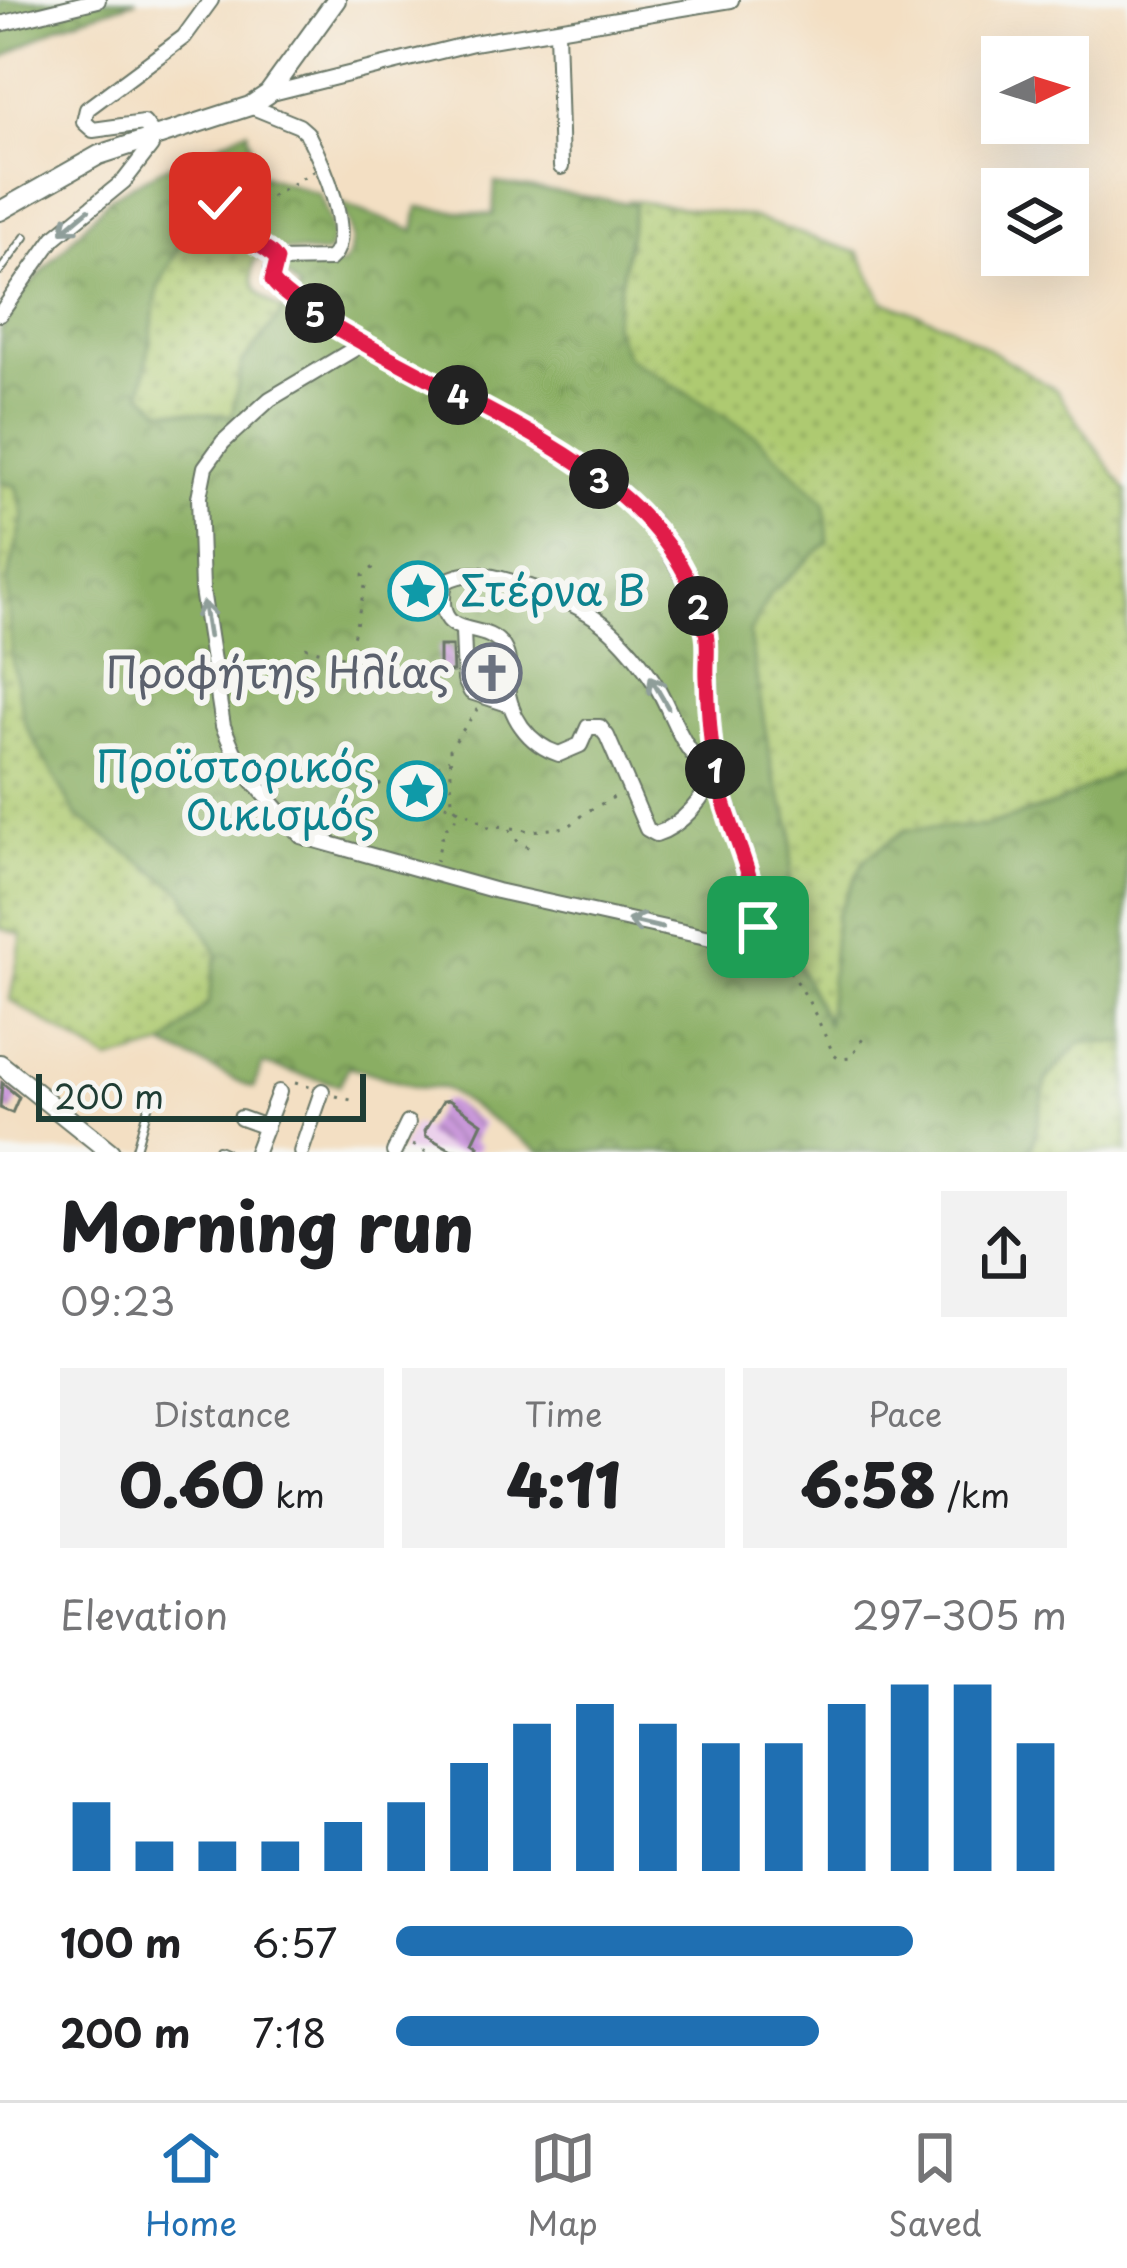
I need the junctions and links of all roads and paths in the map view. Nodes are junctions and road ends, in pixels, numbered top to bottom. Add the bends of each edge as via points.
1 (98, 0) edge
2 (211, 0) edge
3 (337, 0) edge
4 (730, 0) edge
5 (0, 24) edge
6 (557, 30) junction
7 (268, 94) junction
8 (250, 106) junction
9 (152, 137) junction
10 (320, 166) junction
11 (561, 167) dead end
12 (249, 196) junction
13 (0, 211) edge
14 (26, 238) dead end
15 (274, 256) junction
16 (0, 271) edge
17 (1, 312) edge
18 (364, 343) junction
19 (374, 567) dead end
20 (463, 631) junction
21 (305, 647) dead end
22 (348, 660) junction
23 (465, 680) junction
24 (483, 698) junction
25 (511, 705) junction
26 (450, 758) junction
27 (716, 772) junction
28 (357, 773) dead end
29 (433, 777) dead end
30 (630, 789) junction
31 (458, 811) junction
32 (510, 828) junction
33 (533, 849) dead end
34 (433, 874) junction
35 (753, 938) junction
36 (866, 1034) dead end
37 (0, 1064) edge
38 (295, 1083) dead end
39 (279, 1091) dead end
40 (322, 1091) junction
41 (150, 1100) dead end
42 (358, 1102) dead end
43 (242, 1118) dead end
44 (408, 1123) dead end
45 (266, 1126) junction
46 (397, 1145) edge
47 (108, 1151) edge
48 (134, 1152) edge
49 (256, 1152) edge
50 (301, 1152) edge
51 (426, 1152) edge

1 - 5 street
2 - 9 street via 184,37 84,116 93,130 136,121
3 - 7 street
4 - 6 street
6 - 7 street
6 - 11 street
7 - 8 street
8 - 9 street
8 - 10 street via 299,126
9 - 13 street via 99,155
9 -> 17 street via 124,181 54,238
10 - 12 path via 267,199
10 - 15 street via 340,222 340,251 324,262
12 - 15 path
12 - 15 path via 224,199 220,220
14 - 16 lane
15 - 18 street via 277,287
18 - 27 street via 555,448 652,523 694,595 706,635
34 -> 18 street via 301,836 240,766 223,726 202,590 205,467 270,399
19 - 22 path via 363,574
20 - 23 street
20 - 25 street via 500,642
27 -> 20 street via 695,759 655,684 602,619 485,574 456,575 442,596 446,616
21 - 22 path
22 - 23 path
23 - 24 street
24 - 25 street
24 - 26 path
25 - 30 street via 526,734 559,754 580,746 588,727 600,727
26 - 29 path
26 - 31 path
27 - 30 street via 699,800 662,832 647,829
27 - 35 street via 758,920
28 - 31 path via 405,801
30 - 32 path via 568,827
31 - 32 path via 487,827
31 - 34 path via 444,829
32 - 33 path
35 -> 34 street via 731,944
35 - 36 path via 788,967 834,1055 850,1058
37 - 47 street
38 - 40 path
39 - 45 street
40 - 42 path
40 - 50 street
41 - 48 lane
43 - 45 street
44 - 46 street
45 - 49 street
46 - 51 path

